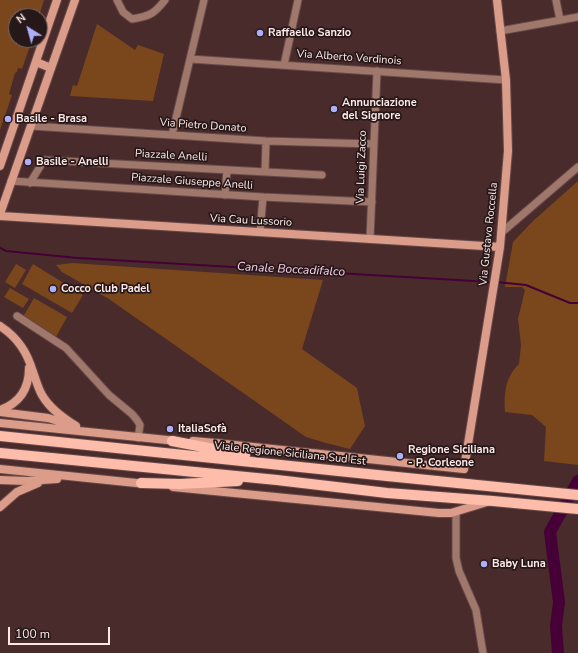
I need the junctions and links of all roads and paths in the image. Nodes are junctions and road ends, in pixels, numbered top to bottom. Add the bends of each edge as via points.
1 (57, 0) edge
2 (75, 0) edge
3 (117, 0) edge
4 (164, 0) edge
5 (204, 0) edge
6 (298, 0) edge
7 (497, 0) edge
8 (556, 0) edge
9 (578, 17) edge
10 (560, 20) junction
11 (500, 31) junction
12 (190, 59) junction
13 (36, 62) junction
14 (284, 65) junction
15 (51, 68) junction
16 (376, 71) junction
17 (506, 80) junction
18 (31, 126) junction
19 (172, 135) junction
20 (266, 141) junction
21 (374, 144) junction
22 (0, 166) edge
23 (578, 167) edge
24 (227, 170) junction
25 (265, 172) junction
26 (322, 175) dead end
27 (11, 181) junction
28 (30, 182) junction
29 (225, 194) junction
30 (263, 197) junction
31 (372, 202) junction
32 (0, 215) edge
33 (260, 232) junction
34 (501, 233) junction
35 (370, 239) junction
36 (500, 247) junction
37 (17, 316) dead end
38 (2, 328) edge
39 (28, 359) junction
40 (0, 411) edge
41 (0, 423) edge
42 (76, 426) junction
43 (100, 433) junction
44 (0, 436) edge
45 (138, 438) junction
46 (172, 440) junction
47 (0, 453) edge
48 (308, 467) junction
49 (0, 469) edge
50 (464, 469) joint
51 (81, 478) junction
52 (0, 480) edge
53 (46, 480) junction
54 (277, 480) junction
55 (140, 483) junction
56 (578, 494) edge
57 (493, 501) junction
58 (0, 507) edge
59 (578, 509) edge
60 (456, 512) junction
61 (483, 653) edge

1 - 13 street
2 - 15 street
3 - 4 street via 123,12 132,19 156,12
5 - 12 street
6 - 14 street
7 - 11 street, Via Gustavo Roccella
8 - 10 street
9 - 10 street
10 - 11 street
11 - 17 street, Via Gustavo Roccella
12 - 14 street, Via Alberto Verdinois
12 - 19 street
13 - 15 street
13 - 22 street
14 - 16 street, Via Alberto Verdinois
15 - 18 street
16 - 17 street, Via Alberto Verdinois
16 - 21 street, Via Luigi Zacco
17 - 34 street, Via Gustavo Roccella via 508,151
18 - 19 street, Via Pietro Donato
18 - 27 street
19 - 20 street, Via Pietro Donato
20 - 21 street, Via Pietro Donato
20 - 25 street
21 - 31 street, Via Luigi Zacco
23 - 34 street
24 - 25 street, Piazzale Anelli
24 - 28 street, Piazzale Anelli via 44,160
24 - 29 street
25 - 26 street, Piazzale Anelli
27 - 28 street, Piazzale Giuseppe Anelli
27 - 32 street
28 - 29 street, Piazzale Giuseppe Anelli
29 - 30 street, Piazzale Giuseppe Anelli
30 - 31 street, Piazzale Giuseppe Anelli
30 - 33 street
31 - 35 street, Via Luigi Zacco
32 - 33 street, Via Cau Lussorio
33 - 35 street, Via Cau Lussorio
34 - 36 street, Via Gustavo Roccella
35 - 36 street, Via Cau Lussorio
36 - 50 street, Via Gustavo Roccella
37 - 45 street via 66,348 109,395 137,420 140,425
38 - 39 street via 22,345
39 - 40 street via 29,377 23,394 17,401
39 - 42 street via 42,396 55,411
40 - 42 street via 48,418
41 - 43 street, Viale Regione Siciliana Sud Est
42 - 43 street
43 - 45 street, Viale Regione Siciliana Sud Est
44 - 48 main road, Viale Regione Siciliana Sud Est
45 - 46 street, Viale Regione Siciliana Sud Est
46 - 48 main road
46 - 50 street, Viale Regione Siciliana Sud Est via 215,442
47 - 54 main road
48 - 56 main road, Viale Regione Siciliana Sud Est
49 - 51 street
51 - 53 street
51 - 55 street
52 - 53 street
53 - 58 street via 17,492
54 - 55 main road
54 - 57 main road via 387,493
55 - 60 street via 405,510 451,514
57 - 59 main road
57 - 60 street
60 - 61 street via 456,558 463,582 476,610

